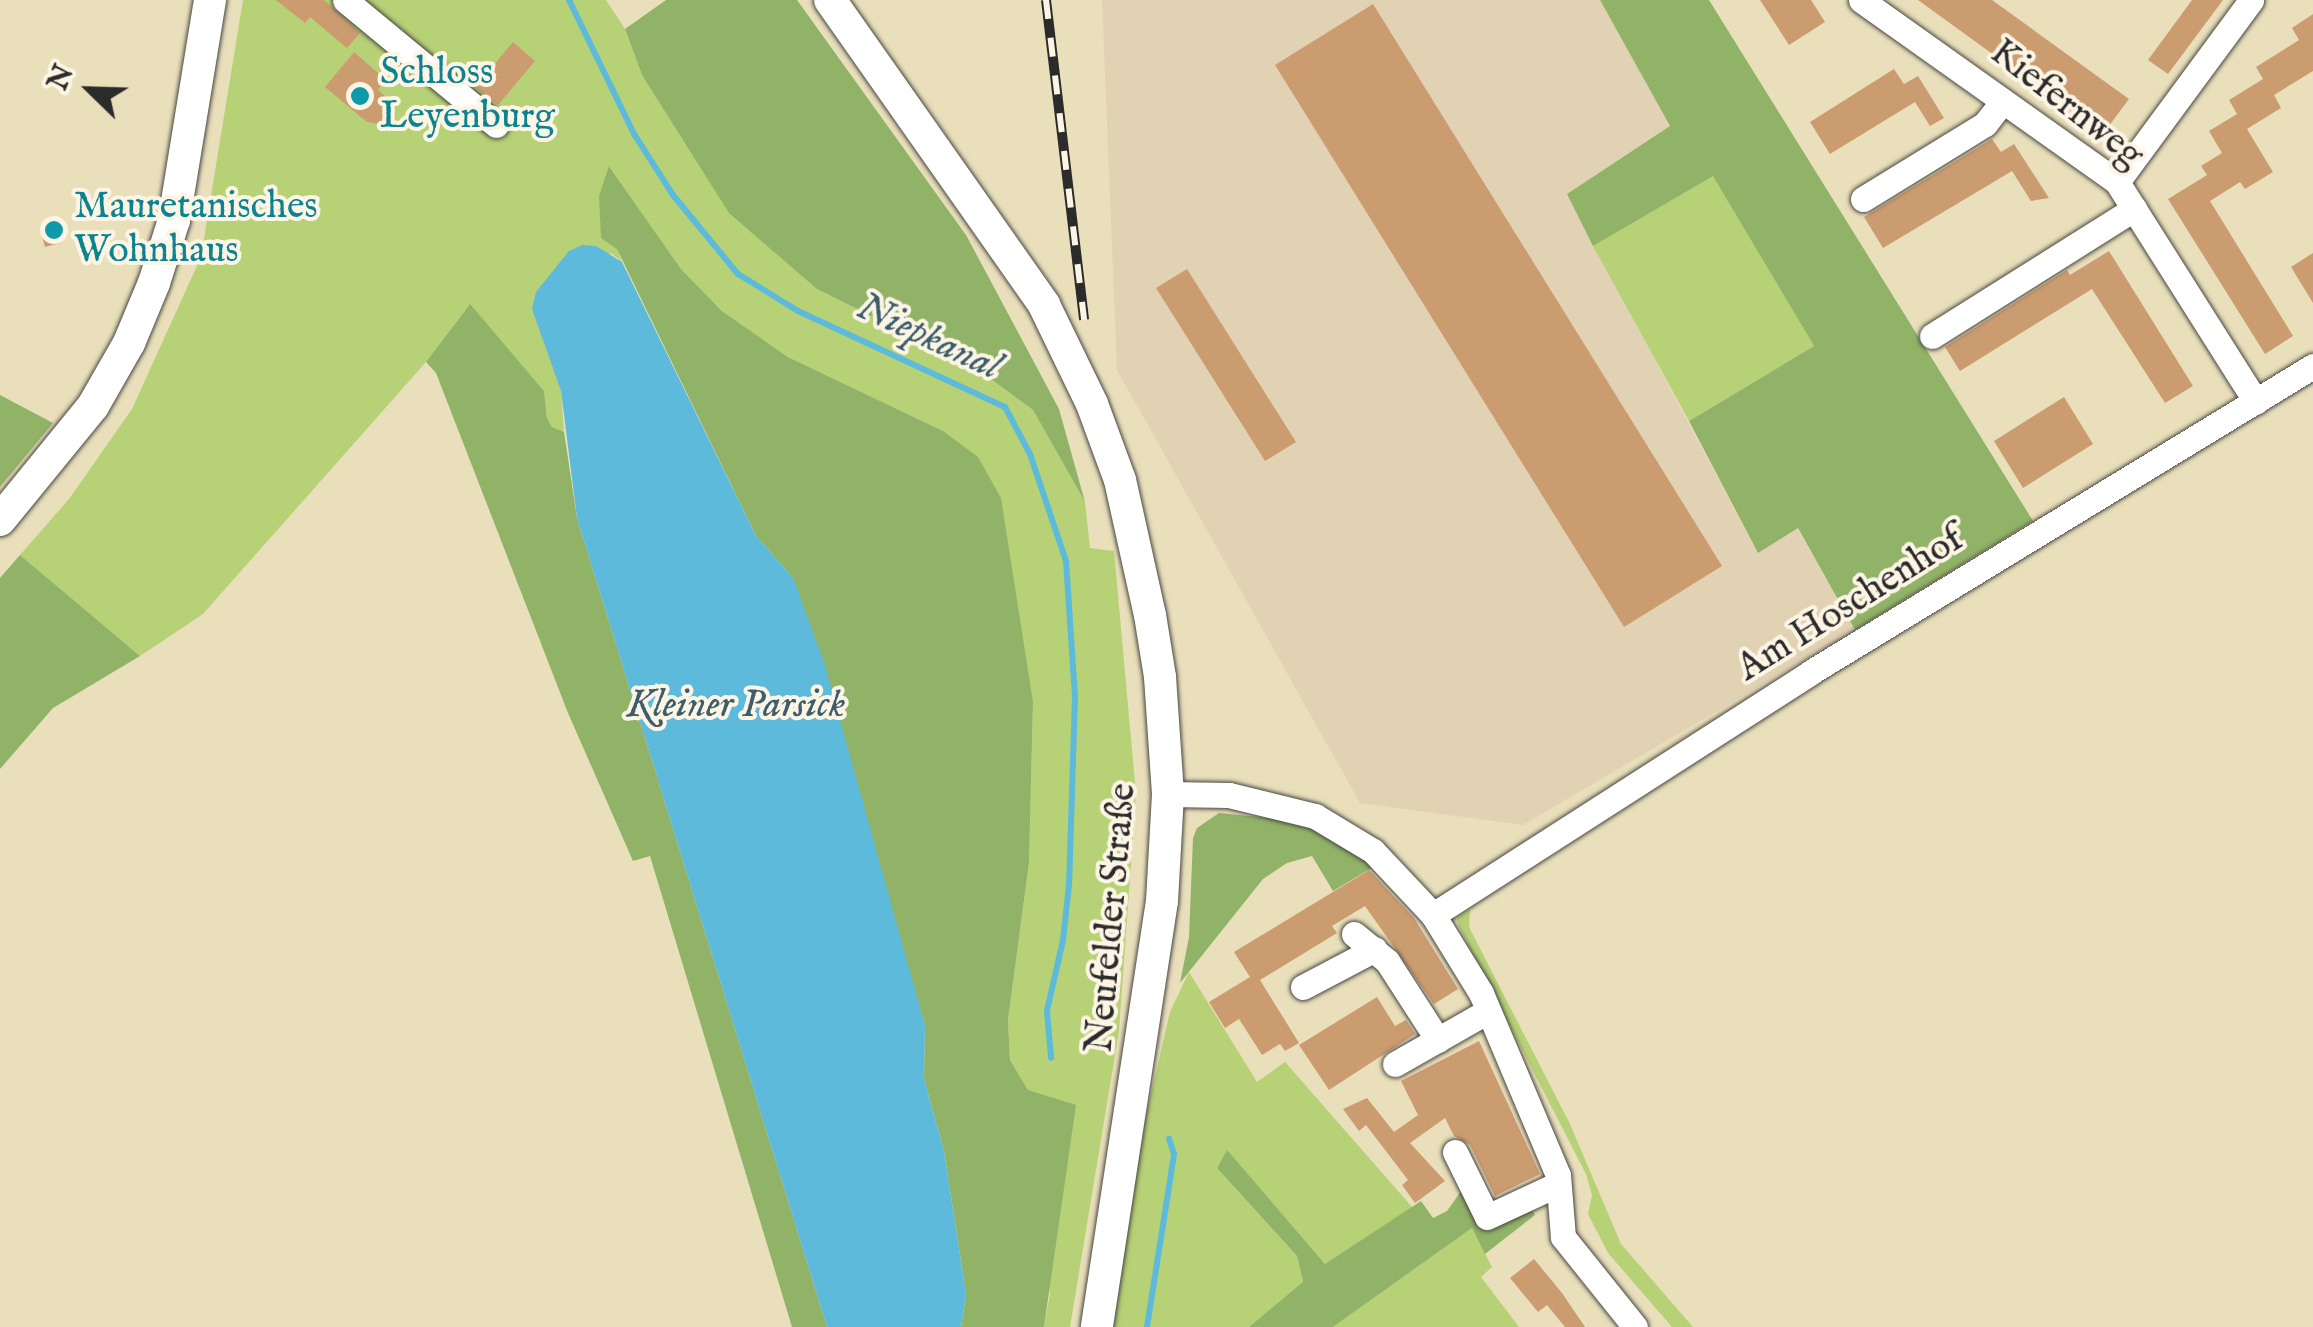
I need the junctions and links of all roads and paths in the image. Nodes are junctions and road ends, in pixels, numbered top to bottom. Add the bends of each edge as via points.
1 (210, 0) edge
2 (345, 0) edge
3 (830, 0) edge
4 (1861, 0) edge
5 (2251, 0) edge
6 (2003, 102) junction
7 (496, 125) dead end
8 (2117, 182) junction
9 (1862, 199) dead end
10 (2134, 208) junction
11 (1932, 336) dead end
12 (2313, 366) edge
13 (2256, 402) junction
14 (0, 520) edge
15 (1168, 794) junction
16 (1433, 916) junction
17 (1303, 987) dead end
18 (1488, 1011) junction
19 (1438, 1040) junction
20 (1395, 1064) dead end
21 (1456, 1152) dead end
22 (1558, 1184) junction
23 (1098, 1327) edge
24 (1635, 1327) edge

1 - 14 main road via 174,220 154,283 92,406
2 - 7 street
3 - 15 main road, Neufelder Straße via 1023,269 1092,404 1120,480 1150,615
4 - 6 street, Kiefernweg
5 - 8 street
6 - 8 street, Kiefernweg
6 - 9 street via 1985,124
8 - 10 street, Kiefernweg
10 - 11 street
10 - 13 street, Kiefernweg
12 - 13 street, Am Hoschenhof
13 - 16 street, Am Hoschenhof via 1811,672
15 - 16 street via 1229,795 1315,816 1373,851
15 - 23 main road, Neufelder Straße via 1157,956
16 - 18 street
17 - 19 street via 1364,942
18 - 19 street
18 - 22 street
19 - 20 street
21 - 22 street via 1487,1216
22 - 24 street via 1563,1237

